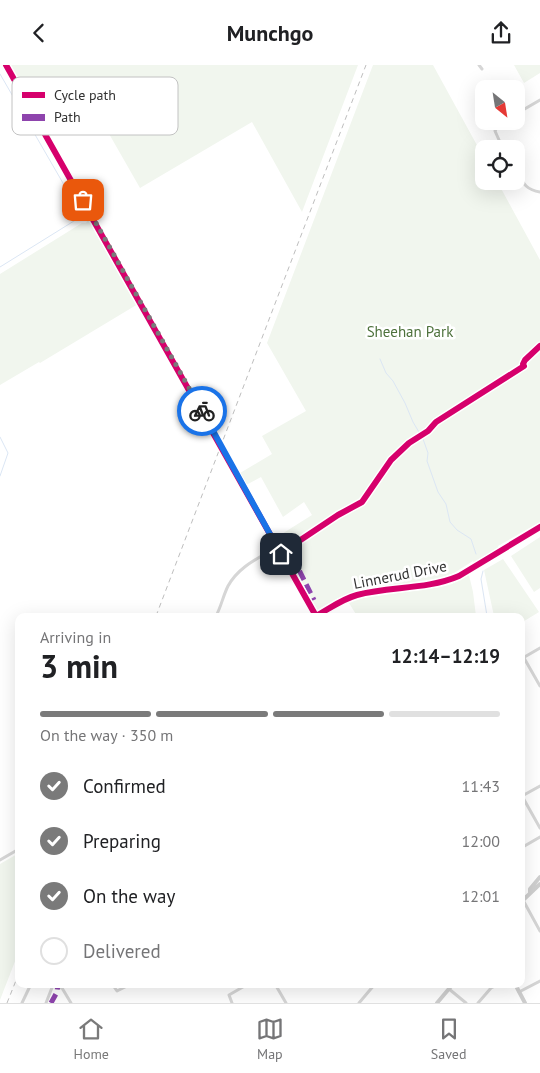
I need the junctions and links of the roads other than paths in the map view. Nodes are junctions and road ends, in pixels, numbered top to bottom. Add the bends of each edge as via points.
1 (6, 65) edge
2 (480, 65) edge
3 (482, 69) dead end
4 (13, 77) edge
5 (540, 100) edge
6 (525, 109) edge
7 (45, 135) edge
8 (525, 185) edge
9 (540, 192) edge
10 (540, 527) edge
11 (277, 547) junction
12 (217, 613) edge
13 (314, 613) edge
14 (321, 613) edge
15 (540, 648) edge
16 (525, 656) edge
17 (525, 663) edge
18 (540, 687) edge
19 (540, 786) edge
20 (525, 795) edge
21 (525, 802) edge
22 (540, 828) edge
23 (540, 837) edge
24 (525, 846) edge
25 (15, 851) edge
26 (0, 860) edge
27 (540, 877) edge
28 (540, 884) edge
29 (530, 893) junction
30 (525, 898) edge
31 (525, 906) edge
32 (540, 931) edge
33 (540, 981) edge
34 (29, 988) edge
35 (52, 988) edge
36 (62, 988) edge
37 (241, 988) edge
38 (277, 988) edge
39 (371, 988) edge
40 (491, 988) edge
41 (517, 988) edge
42 (449, 989) joint
43 (519, 991) junction
44 (22, 1003) edge
45 (46, 1003) edge
46 (71, 1003) edge
47 (232, 1003) edge
48 (286, 1003) edge
49 (359, 1003) edge
50 (437, 1003) edge
51 (466, 1003) edge
52 (478, 1003) edge
53 (525, 1003) edge

1 - 4 street
2 - 3 street
5 - 6 street
7 - 11 street
8 - 9 street
10 - 14 street, Linnerud Drive via 448,581 356,596
11 - 12 street via 236,575
11 - 13 street
15 - 16 street
17 - 18 street
19 - 20 street
21 - 22 street
23 - 24 street
25 - 26 street
27 - 29 main road
28 - 29 main road
29 - 30 main road
31 - 32 street
33 - 43 street
34 - 44 street
35 - 45 street
36 - 46 street
37 - 47 street via 229,995
38 - 48 street
39 - 49 street
40 - 52 street
41 - 43 main road
42 - 50 main road
42 - 51 street
43 - 53 main road

